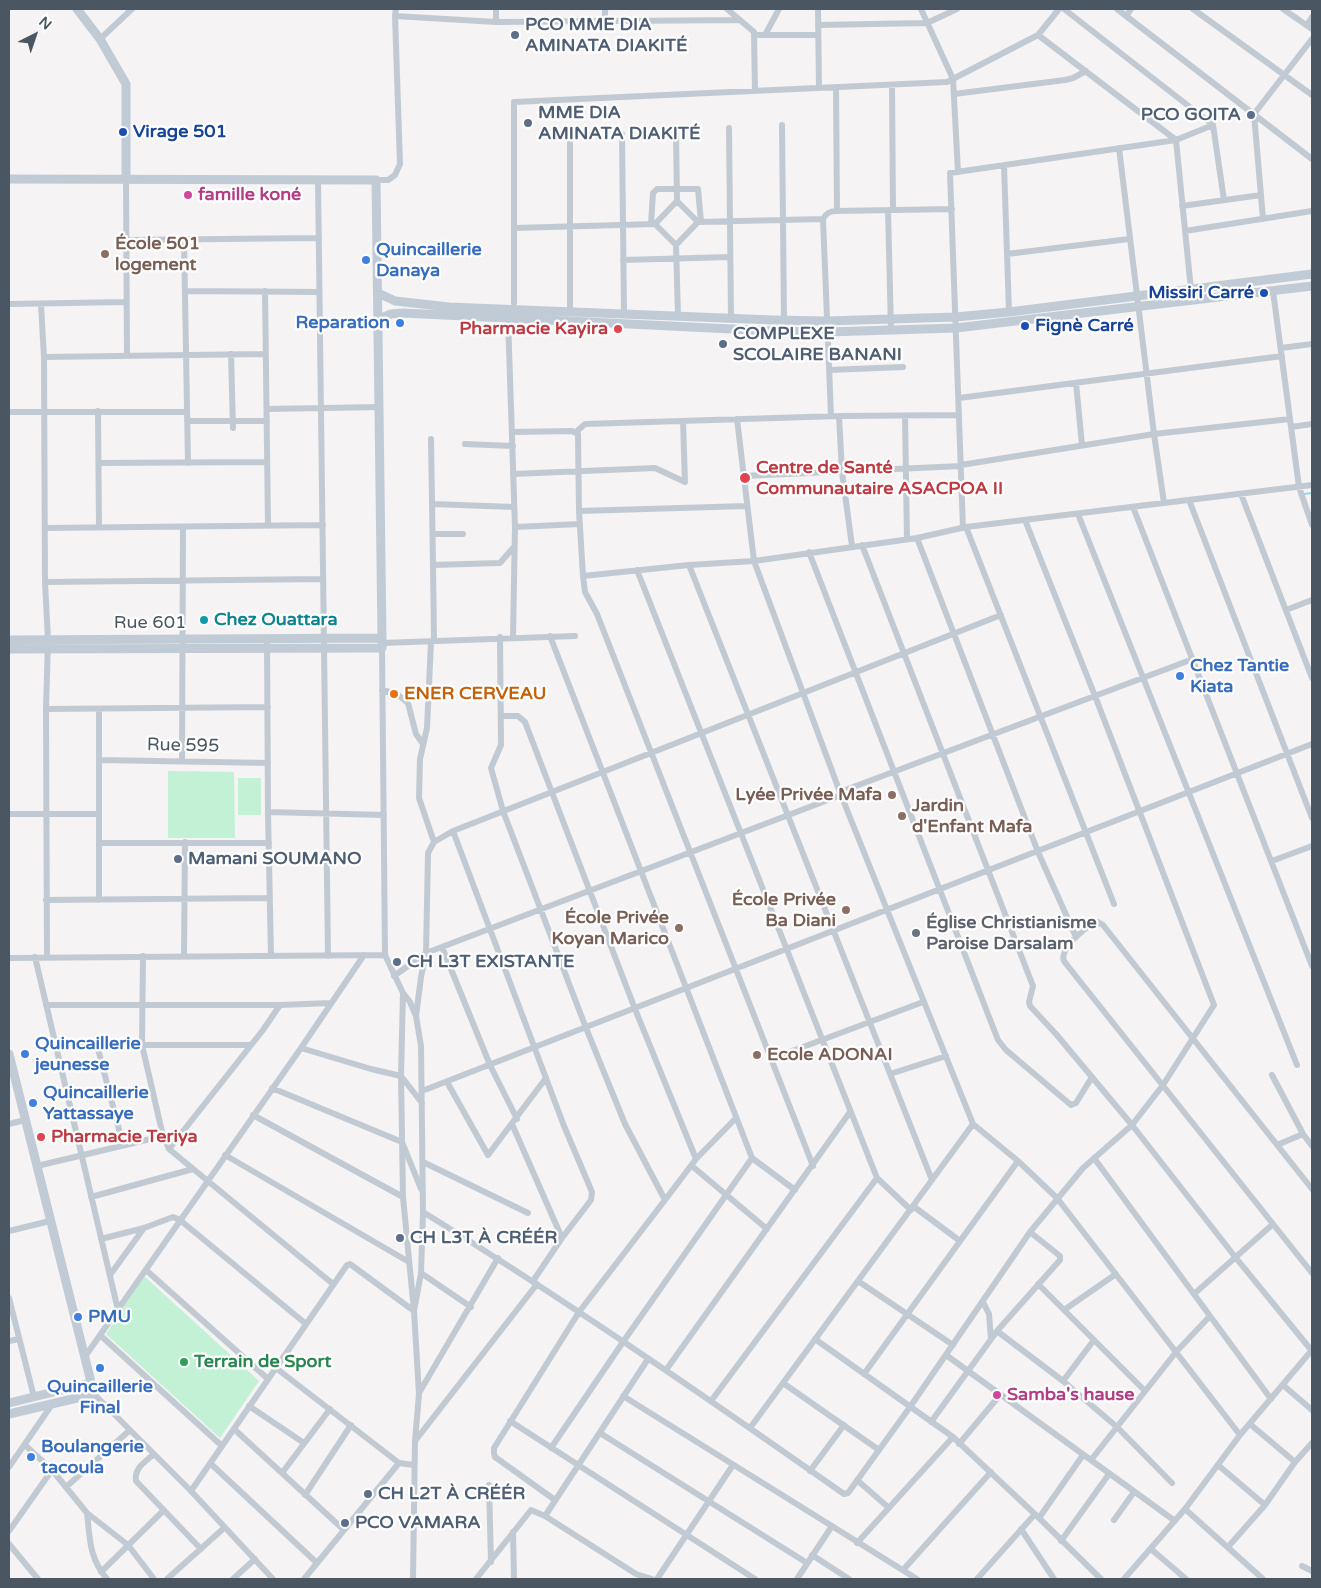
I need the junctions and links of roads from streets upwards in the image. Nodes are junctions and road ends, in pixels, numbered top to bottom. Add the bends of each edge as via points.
1 (77, 9) edge
2 (132, 9) edge
3 (496, 9) edge
4 (605, 9) edge
5 (727, 9) edge
6 (779, 9) edge
7 (818, 9) edge
8 (921, 9) edge
9 (957, 9) edge
10 (1059, 9) edge
11 (1064, 9) edge
12 (1117, 9) edge
13 (1131, 9) edge
14 (1193, 9) edge
15 (1283, 9) edge
16 (395, 12) edge
17 (1126, 16) junction
18 (1312, 17) edge
19 (740, 20) junction
20 (605, 21) junction
21 (496, 22) junction
22 (928, 23) junction
23 (818, 25) junction
24 (1310, 27) edge
25 (754, 35) junction
26 (765, 35) junction
27 (818, 35) junction
28 (1038, 35) junction
29 (100, 39) junction
30 (1312, 39) edge
31 (1086, 71) junction
32 (1284, 75) junction
33 (953, 79) junction
34 (892, 84) junction
35 (836, 87) junction
36 (818, 88) junction
37 (755, 91) junction
38 (954, 94) junction
39 (1312, 95) edge
40 (1254, 114) junction
41 (782, 125) dead end
42 (1213, 125) junction
43 (729, 128) dead end
44 (676, 133) dead end
45 (570, 134) dead end
46 (622, 134) dead end
47 (1176, 140) junction
48 (1119, 148) junction
49 (1312, 159) edge
50 (1004, 165) junction
51 (958, 172) junction
52 (9, 179) edge
53 (126, 180) junction
54 (318, 180) junction
55 (376, 180) junction
56 (676, 188) junction
57 (1261, 196) junction
58 (1224, 200) junction
59 (677, 201) junction
60 (1182, 206) junction
61 (952, 209) junction
62 (891, 210) junction
63 (837, 211) junction
64 (1312, 211) edge
65 (823, 219) junction
66 (1263, 219) junction
67 (783, 220) junction
68 (730, 221) junction
69 (700, 222) junction
70 (653, 224) junction
71 (623, 225) junction
72 (570, 226) junction
73 (514, 228) junction
74 (1185, 231) junction
75 (319, 238) junction
76 (1130, 239) junction
77 (125, 240) junction
78 (184, 240) junction
79 (676, 245) junction
80 (1007, 254) junction
81 (730, 257) junction
82 (677, 258) junction
83 (623, 260) junction
84 (1312, 274) edge
85 (1312, 286) edge
86 (1191, 289) junction
87 (185, 291) junction
88 (1273, 291) junction
89 (265, 292) junction
90 (320, 292) junction
91 (378, 293) junction
92 (1138, 296) junction
93 (1192, 300) junction
94 (126, 302) junction
95 (514, 303) dead end
96 (9, 304) edge
97 (41, 305) junction
98 (1139, 306) junction
99 (570, 312) junction
100 (1009, 312) junction
101 (624, 314) junction
102 (678, 316) junction
103 (956, 317) junction
104 (508, 318) junction
105 (731, 318) junction
106 (379, 319) junction
107 (891, 319) junction
108 (784, 320) junction
109 (827, 321) junction
110 (956, 328) junction
111 (891, 330) junction
112 (827, 332) junction
113 (1312, 344) edge
114 (1281, 348) junction
115 (186, 354) junction
116 (231, 354) junction
117 (265, 354) junction
118 (128, 356) junction
119 (1282, 356) junction
120 (44, 357) junction
121 (903, 367) dead end
122 (829, 370) junction
123 (1146, 373) junction
124 (1076, 382) junction
125 (958, 398) junction
126 (380, 407) junction
127 (321, 408) junction
128 (267, 409) junction
129 (98, 411) junction
130 (9, 412) edge
131 (44, 412) junction
132 (187, 412) junction
133 (959, 415) junction
134 (831, 416) junction
135 (839, 416) junction
136 (905, 416) junction
137 (737, 419) junction
138 (1290, 419) junction
139 (233, 420) junction
140 (187, 421) junction
141 (683, 421) junction
142 (267, 422) junction
143 (1312, 424) edge
144 (1292, 427) junction
145 (233, 428) dead end
146 (512, 432) junction
147 (576, 432) junction
148 (1154, 434) junction
149 (432, 439) dead end
150 (465, 444) dead end
151 (1082, 445) junction
152 (513, 446) junction
153 (267, 462) junction
154 (99, 463) junction
155 (188, 463) junction
156 (961, 466) junction
157 (906, 469) junction
158 (579, 471) junction
159 (842, 472) junction
160 (513, 474) junction
161 (743, 476) junction
162 (1312, 485) edge
163 (1299, 487) junction
164 (1241, 494) junction
165 (1189, 500) junction
166 (1164, 503) junction
167 (432, 504) junction
168 (747, 506) junction
169 (514, 507) junction
170 (1133, 507) junction
171 (579, 511) junction
172 (1078, 514) junction
173 (1025, 520) junction
174 (580, 524) junction
175 (323, 525) junction
176 (1312, 525) edge
177 (268, 526) junction
178 (99, 527) junction
179 (183, 527) junction
180 (514, 527) junction
181 (44, 528) junction
182 (965, 528) junction
183 (432, 534) junction
184 (463, 534) dead end
185 (917, 538) junction
186 (907, 539) junction
187 (862, 545) junction
188 (852, 546) junction
189 (514, 547) junction
190 (809, 552) junction
191 (754, 561) junction
192 (433, 565) junction
193 (689, 565) junction
194 (637, 570) junction
195 (583, 576) junction
196 (323, 579) junction
197 (183, 580) junction
198 (45, 582) junction
199 (1312, 600) edge
200 (1286, 610) junction
201 (1001, 615) junction
202 (954, 634) junction
203 (550, 636) junction
204 (575, 636) dead end
205 (513, 637) junction
206 (500, 638) junction
207 (268, 639) junction
208 (324, 639) junction
209 (9, 640) edge
210 (433, 642) junction
211 (382, 643) junction
212 (48, 644) junction
213 (183, 644) junction
214 (324, 648) junction
215 (9, 649) edge
216 (267, 649) junction
217 (904, 653) junction
218 (1193, 659) junction
219 (856, 672) junction
220 (1143, 677) junction
221 (1312, 678) edge
222 (382, 690) junction
223 (803, 693) junction
224 (1095, 696) junction
225 (268, 707) junction
226 (182, 708) junction
227 (46, 709) junction
228 (99, 710) junction
229 (748, 715) junction
230 (500, 716) junction
231 (1040, 716) junction
232 (701, 733) junction
233 (992, 734) junction
234 (424, 744) junction
235 (1312, 744) edge
236 (652, 753) junction
237 (943, 753) junction
238 (1287, 754) junction
239 (99, 760) junction
240 (182, 761) junction
241 (268, 763) junction
242 (894, 771) junction
243 (602, 772) junction
244 (1238, 773) junction
245 (551, 792) junction
246 (840, 793) junction
247 (1189, 793) junction
248 (504, 811) junction
249 (268, 812) junction
250 (1139, 812) junction
251 (9, 814) edge
252 (46, 814) junction
253 (99, 814) junction
254 (326, 814) junction
255 (384, 815) junction
256 (788, 815) junction
257 (1312, 818) edge
258 (453, 831) junction
259 (1086, 833) junction
260 (740, 834) junction
261 (185, 842) junction
262 (434, 842) junction
263 (99, 843) junction
264 (269, 843) junction
265 (1312, 846) edge
266 (690, 852) junction
267 (1038, 852) junction
268 (1272, 861) junction
269 (641, 871) junction
270 (988, 871) junction
271 (940, 890) junction
272 (589, 891) junction
273 (184, 898) junction
274 (269, 898) junction
275 (46, 900) junction
276 (99, 900) junction
277 (1114, 904) dead end
278 (541, 909) junction
279 (887, 910) junction
280 (490, 929) junction
281 (834, 931) junction
282 (1076, 937) junction
283 (442, 947) junction
284 (786, 950) junction
285 (426, 953) junction
286 (385, 955) junction
287 (143, 956) junction
288 (184, 956) junction
289 (271, 956) junction
290 (328, 956) junction
291 (364, 956) junction
292 (35, 957) junction
293 (47, 957) junction
294 (9, 958) edge
295 (1312, 966) edge
296 (736, 969) junction
297 (394, 976) junction
298 (686, 989) junction
299 (403, 993) junction
300 (924, 1002) junction
301 (331, 1003) junction
302 (142, 1004) junction
303 (46, 1005) junction
304 (280, 1005) junction
305 (635, 1009) junction
306 (416, 1016) junction
307 (869, 1022) junction
308 (586, 1028) junction
309 (1192, 1038) junction
310 (821, 1039) junction
311 (56, 1045) junction
312 (96, 1045) junction
313 (142, 1045) junction
314 (251, 1045) junction
315 (301, 1048) junction
316 (535, 1048) junction
317 (9, 1054) edge
318 (946, 1056) junction
319 (771, 1059) junction
320 (490, 1065) junction
321 (1297, 1065) dead end
322 (890, 1074) junction
323 (1272, 1075) dead end
324 (401, 1076) junction
325 (1092, 1077) junction
326 (546, 1078) junction
327 (447, 1082) junction
328 (1163, 1085) junction
329 (272, 1088) junction
330 (422, 1091) junction
331 (422, 1103) junction
332 (850, 1112) junction
333 (253, 1115) junction
334 (736, 1118) junction
335 (25, 1120) junction
336 (515, 1121) junction
337 (9, 1124) edge
338 (973, 1124) junction
339 (1132, 1125) junction
340 (1303, 1134) junction
341 (163, 1136) junction
342 (402, 1142) junction
343 (123, 1145) junction
344 (1277, 1145) junction
345 (1312, 1146) edge
346 (169, 1149) junction
347 (82, 1155) junction
348 (225, 1155) junction
349 (752, 1158) junction
350 (1094, 1158) junction
351 (696, 1159) junction
352 (1018, 1161) junction
353 (422, 1162) junction
354 (37, 1166) junction
355 (692, 1166) junction
356 (813, 1166) junction
357 (193, 1169) junction
358 (877, 1178) junction
359 (932, 1180) junction
360 (208, 1181) junction
361 (1312, 1189) edge
362 (795, 1190) junction
363 (423, 1192) junction
364 (725, 1195) junction
365 (91, 1197) junction
366 (403, 1198) junction
367 (1057, 1198) junction
368 (665, 1200) junction
369 (912, 1208) junction
370 (423, 1212) junction
371 (528, 1213) dead end
372 (180, 1220) junction
373 (50, 1221) junction
374 (1273, 1224) junction
375 (144, 1228) junction
376 (767, 1229) junction
377 (9, 1231) edge
378 (1030, 1232) junction
379 (562, 1238) junction
380 (102, 1239) junction
381 (960, 1241) junction
382 (498, 1258) junction
383 (1236, 1258) junction
384 (409, 1262) junction
385 (146, 1270) junction
386 (421, 1273) junction
387 (1312, 1273) edge
388 (1116, 1274) junction
389 (110, 1275) junction
390 (858, 1281) junction
391 (535, 1283) junction
392 (333, 1284) junction
393 (1038, 1284) junction
394 (1194, 1294) junction
395 (9, 1298) edge
396 (983, 1302) junction
397 (471, 1307) junction
398 (118, 1310) junction
399 (1064, 1310) junction
400 (414, 1311) junction
401 (579, 1312) junction
402 (907, 1314) junction
403 (1210, 1316) junction
404 (306, 1324) junction
405 (997, 1330) junction
406 (100, 1335) junction
407 (19, 1339) junction
408 (816, 1339) junction
409 (991, 1339) junction
410 (1094, 1340) junction
411 (9, 1341) edge
412 (623, 1342) junction
413 (953, 1346) junction
414 (1312, 1351) edge
415 (1176, 1352) junction
416 (946, 1355) junction
417 (84, 1358) junction
418 (648, 1359) junction
419 (276, 1368) junction
420 (666, 1370) junction
421 (969, 1371) junction
422 (864, 1374) junction
423 (268, 1379) junction
424 (1063, 1380) junction
425 (90, 1383) junction
426 (784, 1383) junction
427 (1283, 1385) junction
428 (1145, 1391) junction
429 (94, 1394) junction
430 (418, 1394) junction
431 (1000, 1395) junction
432 (624, 1396) junction
433 (34, 1397) junction
434 (1271, 1399) junction
435 (711, 1400) junction
436 (9, 1403) edge
437 (53, 1404) junction
438 (249, 1406) junction
439 (910, 1407) junction
440 (330, 1409) junction
441 (1312, 1410) edge
442 (9, 1414) edge
443 (510, 1421) junction
444 (931, 1422) junction
445 (1250, 1424) junction
446 (844, 1425) junction
447 (351, 1426) junction
448 (1117, 1426) junction
449 (750, 1428) junction
450 (234, 1429) junction
451 (130, 1430) junction
452 (600, 1433) junction
453 (1240, 1436) junction
454 (953, 1437) junction
455 (414, 1442) junction
456 (1312, 1443) edge
457 (304, 1444) junction
458 (959, 1444) junction
459 (24, 1445) junction
460 (222, 1446) junction
461 (551, 1448) junction
462 (879, 1450) junction
463 (154, 1454) junction
464 (1083, 1455) junction
465 (1091, 1460) junction
466 (1295, 1462) junction
467 (399, 1463) junction
468 (210, 1464) junction
469 (414, 1465) junction
470 (578, 1465) junction
471 (734, 1465) junction
472 (1218, 1465) junction
473 (9, 1467) edge
474 (52, 1470) junction
475 (810, 1471) junction
476 (991, 1472) junction
477 (282, 1473) junction
478 (1109, 1474) junction
479 (857, 1480) junction
480 (1172, 1483) dead end
481 (489, 1485) dead end
482 (66, 1487) junction
483 (191, 1491) junction
484 (1134, 1492) junction
485 (305, 1494) junction
486 (555, 1500) junction
487 (709, 1502) junction
488 (1265, 1505) junction
489 (889, 1508) junction
490 (1185, 1508) junction
491 (164, 1510) junction
492 (87, 1513) junction
493 (545, 1516) junction
494 (1037, 1516) junction
495 (1114, 1520) dead end
496 (1175, 1521) junction
497 (832, 1526) junction
498 (224, 1528) junction
499 (1021, 1529) junction
500 (344, 1530) junction
501 (9, 1531) edge
502 (514, 1532) junction
503 (686, 1535) junction
504 (1061, 1541) junction
505 (857, 1543) junction
506 (9, 1544) edge
507 (128, 1545) junction
508 (1228, 1547) junction
509 (201, 1549) junction
510 (1151, 1549) junction
511 (812, 1556) junction
512 (255, 1559) junction
513 (491, 1562) junction
514 (317, 1563) junction
515 (807, 1564) junction
516 (1302, 1566) dead end
517 (903, 1570) junction
518 (1312, 1571) edge
519 (101, 1572) junction
520 (983, 1572) junction
521 (634, 1577) edge
522 (38, 1579) edge
523 (107, 1579) edge
524 (154, 1579) edge
525 (167, 1579) edge
526 (233, 1579) edge
527 (273, 1579) edge
528 (304, 1579) edge
529 (413, 1579) edge
530 (476, 1579) edge
531 (514, 1579) edge
532 (652, 1579) edge
533 (657, 1579) edge
534 (755, 1579) edge
535 (796, 1579) edge
536 (849, 1579) edge
537 (917, 1579) edge
538 (977, 1579) edge
539 (990, 1579) edge
540 (1054, 1579) edge
541 (1101, 1579) edge
542 (1124, 1579) edge
543 (1186, 1579) edge
544 (1264, 1579) edge

1 - 29 street
2 - 29 street
3 - 21 street
4 - 20 street
5 - 19 street
6 - 26 street
7 - 23 street
8 - 22 street
9 - 22 street
10 - 28 street
11 - 42 street
12 - 17 street
13 - 17 street
14 - 32 street
15 - 24 street
16 - 21 street
16 - 55 street via 400,164 388,180
17 - 40 street
18 - 24 street
19 - 20 street
19 - 25 street
20 - 21 street
22 - 23 street
22 - 33 street
23 - 27 street
25 - 26 street
25 - 37 street
26 - 27 street
27 - 36 street
28 - 31 street
28 - 33 street
29 - 53 street via 126,84
30 - 32 street
31 - 38 street via 1065,80
31 - 47 street
32 - 39 street
32 - 40 street
33 - 34 street
33 - 38 street
34 - 35 street
34 - 62 street
35 - 36 street
35 - 63 street
36 - 37 street
37 - 73 street via 514,102
38 - 51 street
40 - 49 street
40 - 57 street
41 - 67 street
42 - 47 street
42 - 58 street
43 - 68 street
44 - 56 street
45 - 72 street
46 - 71 street
47 - 48 street
47 - 60 street
48 - 50 street
48 - 76 street
50 - 51 street
50 - 80 street
51 - 61 street via 950,173
52 - 53 street
53 - 54 street
53 - 77 street
54 - 55 street
54 - 75 street
55 - 91 street
56 - 59 street
56 - 69 street via 698,189
56 - 70 street via 653,191
57 - 58 street
57 - 66 street
58 - 60 street
59 - 69 street
59 - 70 street
60 - 74 street
61 - 62 street
61 - 103 street
62 - 63 street
62 - 107 street
63 - 65 street via 827,213
64 - 66 street
65 - 67 street
65 - 109 street
66 - 74 street
67 - 68 street
67 - 108 street
68 - 69 street
68 - 81 street
69 - 79 street
70 - 71 street
70 - 79 street
71 - 72 street
71 - 83 street
72 - 73 street
72 - 99 street
73 - 95 street
74 - 86 street
75 - 78 street
75 - 90 street
76 - 80 street
76 - 92 street
77 - 78 street
77 - 94 street
78 - 87 street
79 - 82 street
80 - 100 street
81 - 82 street
81 - 105 street
82 - 83 street
82 - 102 street
83 - 101 street
84 - 86 street
85 - 88 street
86 - 92 street
86 - 93 street
87 - 89 street
87 - 115 street
88 - 93 street
88 - 114 street
89 - 90 street
89 - 117 street
90 - 127 street
91 - 99 street via 395,301 449,307
91 - 106 street
92 - 98 street
92 - 100 street
93 - 98 street
94 - 97 street
94 - 118 street
96 - 97 street
97 - 120 street
98 - 110 street
98 - 123 street
99 - 101 street
100 - 103 street
101 - 102 street
102 - 105 street
103 - 107 street
103 - 110 street
104 - 106 street via 403,313
104 - 112 street
104 - 146 street
105 - 108 street
106 - 126 street
107 - 109 street
107 - 111 street
108 - 109 street
109 - 112 street
110 - 111 street
110 - 125 street
111 - 112 street
112 - 122 street
113 - 114 street
114 - 119 street
115 - 116 street
115 - 118 street
115 - 132 street
116 - 117 street
116 - 139 street
117 - 128 street
118 - 120 street
119 - 123 street
119 - 138 street
120 - 131 street
121 - 122 street
122 - 134 street
123 - 124 street
123 - 148 street
124 - 125 street
124 - 151 street
125 - 133 street
126 - 127 street
126 - 211 street
127 - 128 street
127 - 175 street
128 - 142 street
129 - 131 street
129 - 132 street
129 - 154 street
130 - 131 street
131 - 181 street
132 - 140 street
133 - 136 street
133 - 156 street
134 - 135 street
134 - 137 street
135 - 136 street
135 - 159 street
136 - 157 street
137 - 141 street
137 - 161 street
138 - 144 street
138 - 148 street
139 - 140 street
139 - 142 street
139 - 145 street
140 - 155 street
141 - 147 street via 585,424
141 - 158 street via 685,482 655,468
142 - 153 street
143 - 144 street
144 - 163 street
146 - 147 street
146 - 152 street
147 - 158 street via 579,436
148 - 151 street
148 - 166 street
149 - 167 street
150 - 152 street
151 - 156 street
152 - 160 street
153 - 155 street
153 - 177 street
154 - 155 street
154 - 178 street
156 - 157 street
156 - 182 street
157 - 159 street
157 - 186 street
158 - 160 street
158 - 171 street
159 - 161 street
159 - 188 street
160 - 169 street
161 - 168 street
162 - 163 street
163 - 164 street
163 - 176 street
164 - 165 street
164 - 200 street
165 - 166 street
165 - 238 street
166 - 170 street
167 - 169 street
167 - 183 street
168 - 171 street
168 - 191 street
169 - 180 street
170 - 172 street
170 - 218 street
171 - 174 street
172 - 173 street
172 - 220 street
173 - 182 street
173 - 224 street
174 - 180 street
174 - 195 street
175 - 177 street
175 - 196 street
177 - 179 street
178 - 179 street
178 - 181 street
179 - 197 street
180 - 189 street
181 - 198 street
182 - 185 street
182 - 201 street
183 - 184 street
183 - 192 street
185 - 186 street
185 - 202 street
186 - 187 street
187 - 188 street
187 - 217 street
188 - 190 street
189 - 192 street via 500,563
189 - 205 street
190 - 191 street
190 - 219 street
191 - 193 street
191 - 223 street
192 - 210 street
193 - 194 street
193 - 229 street
194 - 195 street
194 - 232 street
195 - 236 street via 585,592 597,614
196 - 197 street
196 - 208 street
197 - 198 street
197 - 213 street
198 - 212 street
199 - 200 street
200 - 221 street
201 - 202 street
201 - 231 street
202 - 217 street
202 - 233 street
203 - 204 street
203 - 205 street
203 - 243 street
205 - 206 street
206 - 210 street
206 - 230 street
207 - 208 street, Rue 601
207 - 213 street, Rue 601
207 - 216 street
208 - 211 street, Rue 601
208 - 214 street
209 - 212 street, Rue 601
210 - 211 street
210 - 234 street
211 - 214 street, Rue 601
211 - 222 street
212 - 213 street, Rue 601
212 - 215 street, Rue 601
212 - 227 street
213 - 216 street, Rue 601
213 - 226 street
214 - 216 street, Rue 601
214 - 254 street
216 - 225 street
217 - 219 street
217 - 237 street
218 - 220 street
218 - 244 street
219 - 223 street
219 - 242 street
220 - 224 street
220 - 247 street
222 - 234 street via 397,694 408,703 416,734
222 - 255 street
223 - 229 street
223 - 246 street
224 - 231 street
224 - 250 street
225 - 226 street
225 - 241 street
226 - 228 street
226 - 240 street
227 - 228 street
227 - 252 street
228 - 239 street
229 - 232 street
229 - 256 street
230 - 245 street via 518,716 525,722
230 - 248 street via 501,744 491,768
231 - 233 street
231 - 259 street
232 - 236 street
232 - 260 street
233 - 237 street
233 - 267 street
234 - 262 street via 420,759 419,798
235 - 238 street
236 - 243 street
236 - 266 street
237 - 242 street
237 - 270 street
238 - 244 street
238 - 257 street
239 - 240 street, Rue 595
239 - 253 street
240 - 241 street, Rue 595
241 - 249 street
242 - 246 street
242 - 271 street
243 - 245 street
243 - 269 street
244 - 247 street
244 - 268 street
245 - 248 street
245 - 272 street
246 - 256 street
246 - 279 street
247 - 250 street
247 - 321 street
248 - 258 street
248 - 278 street
249 - 254 street
249 - 264 street
250 - 259 street
250 - 309 street via 1214,1004
251 - 252 street
252 - 253 street
252 - 275 street
253 - 263 street
254 - 255 street
254 - 290 street
255 - 286 street
256 - 260 street
256 - 281 street
258 - 262 street
258 - 280 street
259 - 267 street
259 - 277 street
260 - 266 street
260 - 284 street
261 - 263 street
261 - 264 street
261 - 273 street
262 - 285 street via 428,853
263 - 276 street
264 - 274 street
265 - 268 street
266 - 269 street
266 - 296 street
267 - 270 street
267 - 282 street
268 - 295 street
269 - 272 street
269 - 298 street
270 - 271 street
270 - 325 street via 1034,986 1030,1006
271 - 279 street
271 - 325 street via 998,1040 1006,1050 1071,1105 1076,1103
272 - 278 street
272 - 305 street
273 - 274 street
273 - 276 street
273 - 288 street
274 - 289 street
275 - 276 street
275 - 293 street
278 - 280 street
278 - 308 street
279 - 281 street
279 - 300 street
280 - 283 street
280 - 316 street
281 - 284 street
281 - 307 street
282 - 309 street via 1092,923 1103,924
282 - 328 street via 1064,952 1063,959
283 - 285 street
283 - 320 street
284 - 296 street
284 - 310 street
285 - 297 street
285 - 306 street
286 - 291 street
286 - 297 street
287 - 288 street
287 - 293 street
287 - 302 street
288 - 289 street
289 - 290 street
290 - 291 street
291 - 301 street
292 - 293 street
292 - 294 street
292 - 303 street
296 - 298 street
296 - 319 street
297 - 299 street
298 - 305 street
298 - 334 street
299 - 306 street
299 - 324 street
300 - 307 street
300 - 318 street
301 - 304 street
301 - 315 street
302 - 303 street
302 - 304 street
302 - 313 street
303 - 311 street
304 - 314 street
305 - 308 street
305 - 351 street
306 - 330 street via 421,1046
307 - 310 street
307 - 322 street
308 - 316 street
308 - 368 street via 625,1124
309 - 328 street
309 - 344 street
310 - 319 street
310 - 332 street
311 - 312 street
311 - 347 street
312 - 313 street
312 - 343 street
313 - 314 street
313 - 341 street
314 - 346 street
315 - 324 street
315 - 329 street
316 - 320 street
316 - 326 street
317 - 335 street
318 - 322 street
318 - 338 street
319 - 356 street
320 - 327 street
320 - 336 street
322 - 359 street
323 - 340 street
324 - 331 street
324 - 342 street
325 - 339 street
326 - 336 street
326 - 379 street via 592,1192 591,1200
327 - 330 street
327 - 336 street via 486,1155
328 - 339 street
328 - 374 street
329 - 333 street
329 - 342 street
330 - 331 street
331 - 353 street
332 - 356 street
332 - 358 street
333 - 348 street
333 - 366 street
334 - 349 street
334 - 351 street
335 - 337 street
335 - 354 street
336 - 379 street
338 - 352 street
338 - 359 street
339 - 350 street
339 - 383 street
340 - 344 street
340 - 345 street
341 - 343 street
341 - 346 street
342 - 363 street
342 - 366 street
343 - 347 street
344 - 361 street
346 - 357 street
347 - 354 street
347 - 365 street
348 - 360 street
348 - 384 street
349 - 362 street
349 - 364 street
350 - 367 street
350 - 394 street
351 - 355 street
352 - 367 street
352 - 381 street
353 - 363 street
353 - 371 street
354 - 373 street
355 - 364 street
355 - 368 street
356 - 362 street
357 - 360 street
357 - 365 street
358 - 369 street
358 - 435 street
359 - 369 street
360 - 372 street
360 - 392 street
362 - 376 street
363 - 370 street
364 - 376 street
364 - 412 street
365 - 380 street
366 - 384 street
367 - 378 street
367 - 388 street
368 - 401 street
369 - 381 street
369 - 390 street
370 - 382 street
370 - 386 street
372 - 375 street via 173,1217
372 - 385 street
372 - 404 street
373 - 377 street
373 - 417 street
374 - 383 street
374 - 387 street
375 - 380 street
375 - 389 street
376 - 420 street
378 - 393 street via 1060,1258
378 - 396 street
379 - 391 street
380 - 389 street
381 - 402 street
382 - 391 street
382 - 397 street
383 - 394 street
383 - 414 street
384 - 400 street
385 - 398 street
385 - 423 street
386 - 397 street
386 - 400 street
388 - 399 street
388 - 415 street
389 - 398 street
390 - 402 street
390 - 408 street
391 - 401 street
391 - 455 street
392 - 400 street via 350,1264
392 - 404 street
393 - 399 street
393 - 405 street
394 - 403 street
395 - 407 street
396 - 409 street via 989,1314
396 - 413 street
397 - 430 street
398 - 406 street
399 - 410 street
400 - 430 street
401 - 412 street
401 - 443 street
402 - 413 street
402 - 422 street
403 - 415 street
403 - 434 street
404 - 419 street
405 - 409 street
405 - 424 street
406 - 417 street
406 - 460 street
407 - 411 street
407 - 433 street
408 - 422 street
408 - 426 street
409 - 421 street
410 - 424 street
410 - 428 street
412 - 418 street
412 - 461 street
413 - 416 street
414 - 427 street
415 - 428 street
415 - 453 street
416 - 421 street
416 - 439 street
417 - 425 street
418 - 420 street
418 - 432 street
419 - 423 street
419 - 440 street
420 - 435 street
421 - 431 street
421 - 444 street
422 - 439 street
423 - 438 street
424 - 448 street
425 - 429 street
425 - 433 street
426 - 446 street
426 - 449 street
427 - 434 street
427 - 441 street
428 - 448 street
429 - 437 street
429 - 451 street
430 - 455 street
431 - 458 street
431 - 464 street
432 - 452 street
432 - 471 street
433 - 436 street
434 - 445 street
435 - 449 street
437 - 442 street
437 - 459 street
438 - 450 street
438 - 457 street
439 - 444 street
439 - 462 street
440 - 447 street
440 - 457 street
443 - 461 street
443 - 486 street via 494,1448 496,1457
444 - 454 street
445 - 453 street
445 - 466 street
446 - 462 street
446 - 475 street
447 - 467 street
447 - 485 street
448 - 465 street
448 - 480 street
449 - 475 street
450 - 460 street
450 - 477 street
451 - 463 street
451 - 482 street
452 - 470 street
452 - 487 street
453 - 472 street
454 - 458 street
454 - 489 street
455 - 469 street
456 - 466 street
457 - 477 street
458 - 476 street
459 - 473 street
459 - 474 street
460 - 468 street
461 - 470 street
462 - 479 street
463 - 483 street
463 - 491 street via 138,1468 136,1481
464 - 465 street
464 - 494 street
465 - 478 street
466 - 488 street
467 - 469 street
467 - 500 street
468 - 483 street
468 - 514 street
469 - 529 street
470 - 486 street
470 - 503 street
471 - 487 street
471 - 497 street
472 - 488 street
472 - 490 street
474 - 482 street
474 - 501 street
475 - 479 street via 844,1494
476 - 494 street
476 - 517 street
477 - 485 street
478 - 484 street
478 - 504 street
479 - 489 street
481 - 513 street
482 - 492 street
483 - 498 street
484 - 495 street
484 - 496 street
485 - 500 street
486 - 493 street
487 - 503 street
487 - 515 street
488 - 508 street
489 - 505 street
490 - 496 street
490 - 508 street
491 - 507 street
491 - 509 street
492 - 507 street
492 - 519 street via 92,1555
493 - 502 street via 531,1510
493 - 521 street
494 - 499 street
494 - 504 street
496 - 510 street
497 - 505 street
497 - 511 street
498 - 509 street
498 - 512 street
499 - 520 street
499 - 540 street
500 - 514 street
502 - 513 street
502 - 531 street
503 - 533 street
503 - 534 street
504 - 541 street
505 - 517 street
506 - 522 street
507 - 519 street
507 - 524 street
508 - 544 street
509 - 525 street
510 - 542 street
510 - 543 street
511 - 515 street
511 - 536 street
512 - 526 street
512 - 527 street
513 - 530 street
514 - 528 street
515 - 535 street
516 - 518 street
517 - 537 street
519 - 523 street
520 - 538 street
520 - 539 street
521 - 532 street

